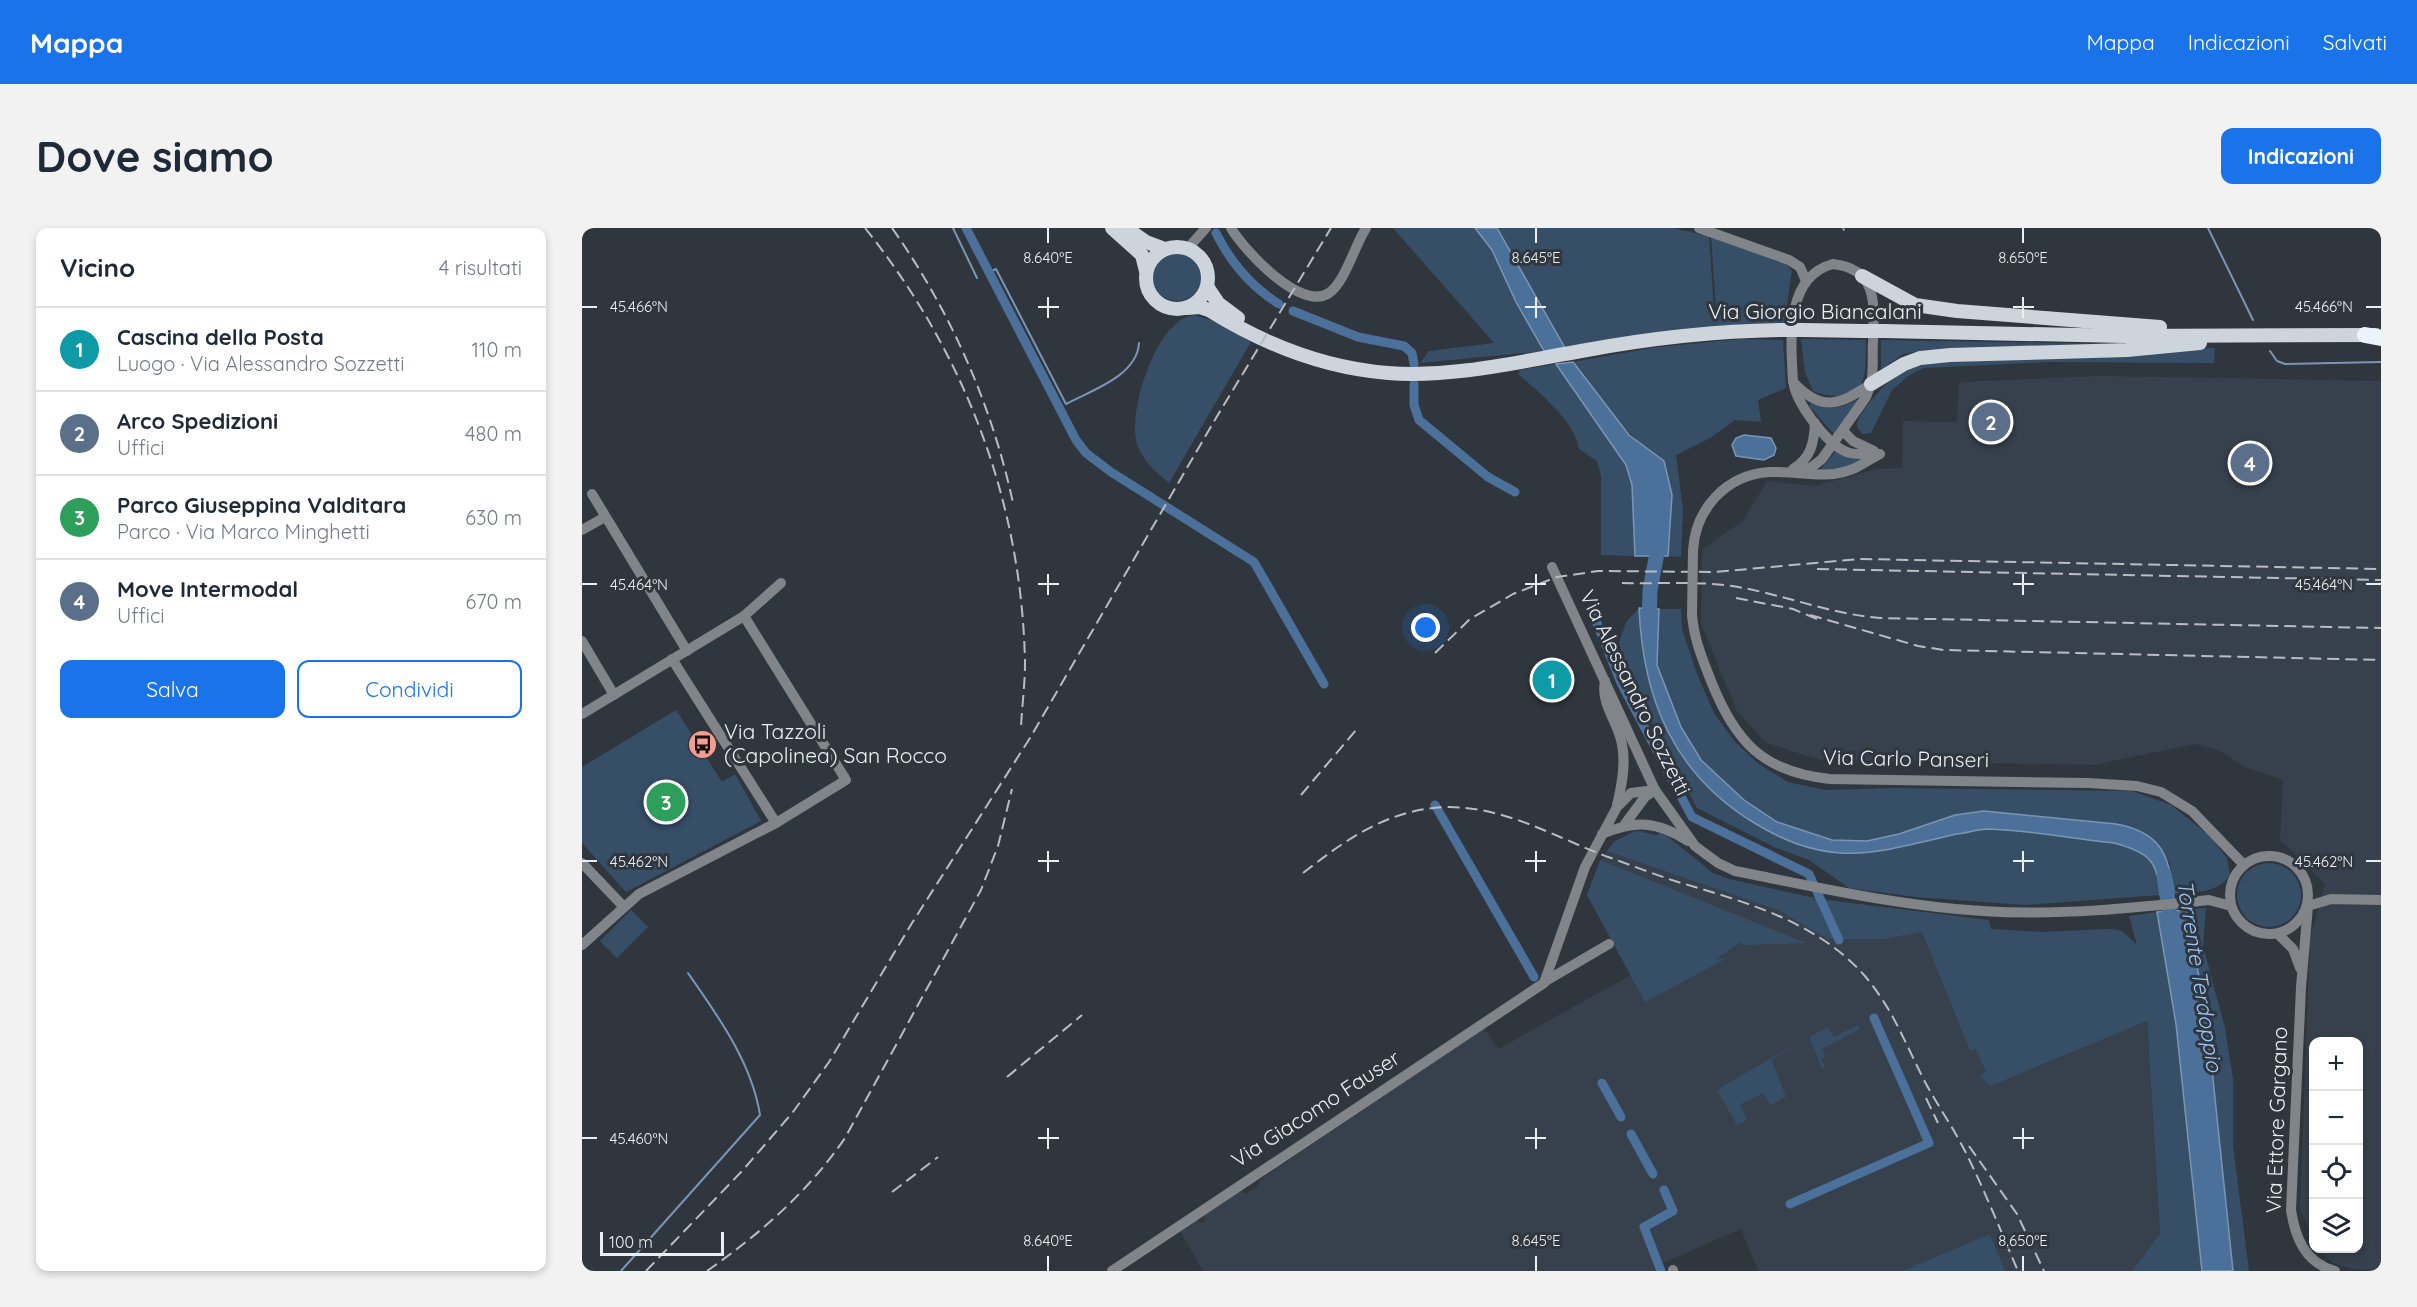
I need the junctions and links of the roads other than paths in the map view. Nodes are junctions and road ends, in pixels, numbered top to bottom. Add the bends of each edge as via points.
1 (1112, 228) edge
2 (1126, 228) edge
3 (1206, 228) edge
4 (1231, 228) edge
5 (1366, 228) edge
6 (1704, 228) edge
7 (1188, 248) junction
8 (1165, 249) junction
9 (1146, 273) junction
10 (1862, 276) junction
11 (1806, 280) junction
12 (1208, 288) junction
13 (1187, 308) junction
14 (2270, 334) junction
15 (1258, 335) junction
16 (2377, 335) edge
17 (1793, 382) junction
18 (1871, 384) junction
19 (1815, 423) junction
20 (1843, 431) junction
21 (1834, 443) junction
22 (1880, 454) junction
23 (1787, 472) junction
24 (592, 494) dead end
25 (605, 517) junction
26 (582, 530) edge
27 (1552, 567) dead end
28 (781, 583) dead end
29 (744, 616) junction
30 (582, 641) edge
31 (687, 651) junction
32 (672, 659) junction
33 (1605, 681) junction
34 (614, 694) junction
35 (582, 714) edge
36 (1655, 790) junction
37 (1617, 807) junction
38 (776, 823) junction
39 (1625, 824) junction
40 (1601, 834) junction
41 (1695, 846) junction
42 (582, 863) edge
43 (2244, 865) junction
44 (2307, 885) junction
45 (2231, 886) junction
46 (2331, 899) junction
47 (2209, 900) junction
48 (2381, 900) edge
49 (623, 906) junction
50 (2231, 906) junction
51 (2307, 906) junction
52 (2278, 934) junction
53 (1609, 944) dead end
54 (582, 945) edge
55 (1544, 982) junction
56 (2301, 987) junction
57 (1112, 1271) edge
58 (2335, 1271) edge

1 - 9 main road via 1142,255
2 - 8 main road
3 - 7 street
4 - 5 street via 1247,251 1268,270 1302,293 1321,297 1334,288
6 - 11 street via 1789,260 1800,267
7 - 8 main road
7 - 12 main road via 1204,260
8 - 9 main road via 1156,254
9 - 13 main road via 1146,283 1156,302 1166,307
10 - 11 street via 1846,266 1833,264 1821,267
10 - 14 main road via 1915,305
10 - 18 street via 1874,302
11 - 17 street via 1795,304
12 - 13 main road via 1203,297
12 - 15 main road via 1222,307
13 - 15 main road via 1209,310
14 - 15 main road, Via Giorgio Biancalani, bridge via 2124,336 1731,330 1427,373 1371,371 1311,357
14 - 16 main road, Via Giorgio Biancalani
14 - 18 main road via 2127,350 1920,358
17 - 18 street via 1804,394 1831,404 1842,402
17 - 19 street via 1797,399
18 - 20 street, Via Carlo Panseri
19 - 21 street
19 - 23 street via 1812,448 1799,465
20 - 21 street, Via Carlo Panseri
20 - 22 street via 1853,441
21 - 22 street via 1850,453
21 - 23 street, Via Carlo Panseri via 1812,467
22 - 23 street, Via Carlo Panseri via 1857,469 1833,474
23 - 43 street, Via Carlo Panseri, bridge via 1743,478 1717,495 1699,521 1694,551 1692,615 1698,652 1729,723 1754,750 1782,767 1830,778 2137,786 2162,792 2192,811
24 - 25 street
25 - 26 street
25 - 31 street
27 - 33 street, Via Alessandro Sozzetti
28 - 29 street
29 - 31 street
29 - 38 street via 846,780
30 - 34 street
31 - 32 street
32 - 34 street
32 - 38 street
33 - 36 street, Via Alessandro Sozzetti
33 - 37 street via 1603,692 1622,745
34 - 35 street
36 - 37 street via 1632,793
36 - 39 street
36 - 41 street, Via Alessandro Sozzetti
37 - 40 street
38 - 49 street
39 - 40 street
39 - 41 street via 1650,824 1672,831
40 - 55 street via 1585,867
41 - 47 street, Via Alessandro Sozzetti via 1735,871 1864,897 1983,911 2058,912
42 - 49 street
43 - 44 street via 2262,857 2284,859 2294,865
43 - 45 street
44 - 46 street
44 - 51 street
45 - 47 street, Via Alessandro Sozzetti
45 - 50 street
46 - 48 street
46 - 51 street
47 - 50 street, Via Alessandro Sozzetti
49 - 54 street
50 - 52 street via 2252,931
51 - 52 street via 2297,924
51 - 56 street, Via Ettore Gargano
52 - 56 street, Via Ettore Gargano via 2293,949
53 - 55 street, Via Giacomo Fauser
55 - 57 street, Via Giacomo Fauser
56 - 58 street, Via Ettore Gargano via 2291,1210 2300,1246

